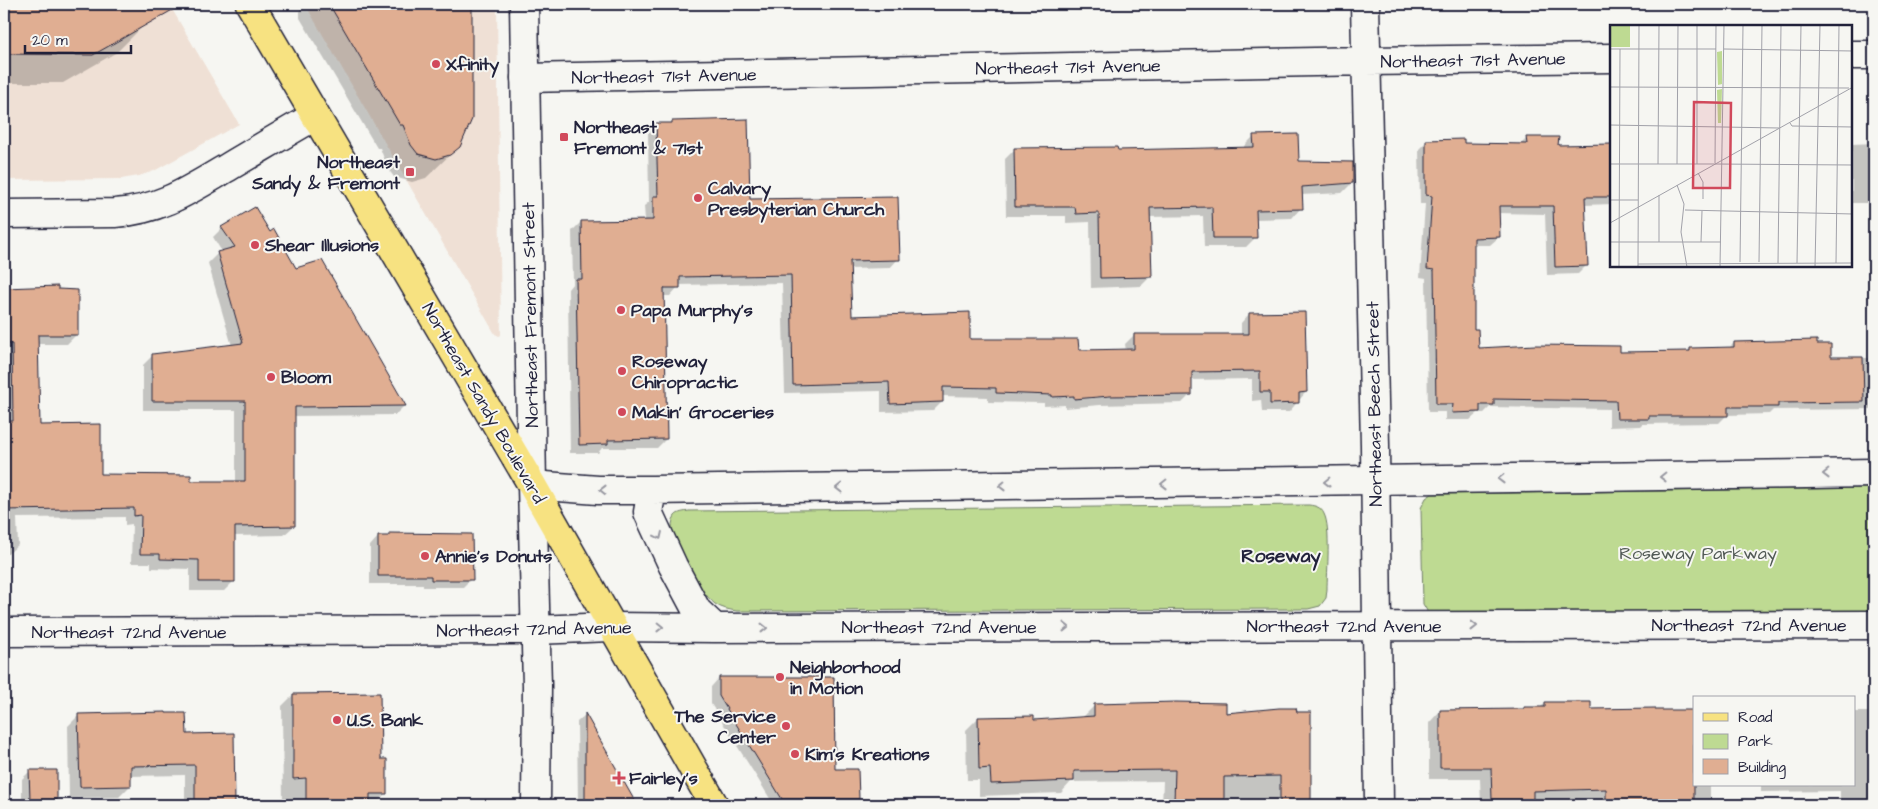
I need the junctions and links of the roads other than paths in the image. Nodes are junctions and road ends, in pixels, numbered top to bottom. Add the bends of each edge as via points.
1 (250, 4) edge
2 (524, 4) edge
3 (1365, 4) edge
4 (1853, 55) edge
5 (1874, 55) edge
6 (1610, 58) edge
7 (1366, 61) junction
8 (525, 78) junction
9 (315, 116) junction
10 (4, 214) edge
11 (1874, 473) edge
12 (1376, 482) junction
13 (532, 485) junction
14 (652, 490) junction
15 (1874, 625) edge
16 (611, 626) junction
17 (1377, 626) junction
18 (715, 628) junction
19 (535, 630) junction
20 (4, 632) edge
21 (536, 805) edge
22 (714, 805) edge
23 (1379, 805) edge

1 - 9 main road, Northeast Sandy Boulevard
2 - 8 street, Northeast Fremont Street
3 - 7 street, Northeast Beech Street
4 - 5 street
6 - 7 street, Northeast 71st Avenue
7 - 8 street, Northeast 71st Avenue
7 - 12 street, Northeast Beech Street
8 - 13 street, Northeast Fremont Street
9 - 10 street via 176,198 150,207 115,213
9 - 13 main road, Northeast Sandy Boulevard
11 -> 12 street
12 -> 14 street
12 - 17 street, Northeast Beech Street
14 -> 13 street
13 - 16 main road, Northeast Sandy Boulevard
13 - 19 street, Northeast Fremont Street
14 -> 18 street via 648,512 697,611
17 -> 15 street, Northeast 72nd Avenue
16 -> 18 street, Northeast 72nd Avenue
16 - 19 street, Northeast 72nd Avenue
16 - 22 main road, Northeast Sandy Boulevard
18 -> 17 street, Northeast 72nd Avenue
17 - 23 street, Northeast Beech Street
19 - 20 street, Northeast 72nd Avenue
19 - 21 street, Northeast Fremont Street

